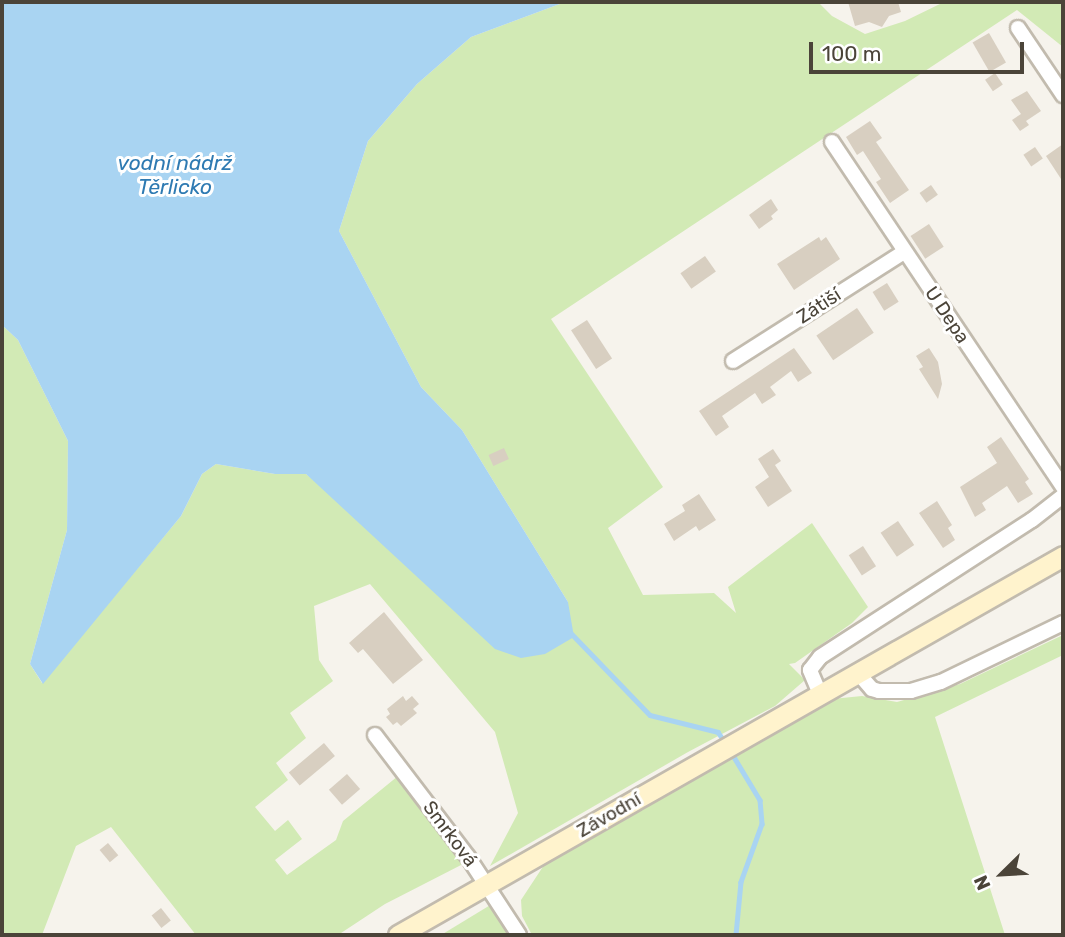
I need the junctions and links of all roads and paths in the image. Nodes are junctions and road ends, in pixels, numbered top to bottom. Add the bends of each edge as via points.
1 (1018, 28) dead end
2 (1063, 95) edge
3 (832, 142) dead end
4 (904, 252) junction
5 (733, 361) dead end
6 (1063, 487) edge
7 (1063, 496) edge
8 (1063, 556) edge
9 (1063, 623) edge
10 (858, 673) junction
11 (820, 694) junction
12 (375, 736) dead end
13 (487, 884) junction
14 (398, 935) edge
15 (519, 935) edge

1 - 2 street
3 - 4 street, U Depa
4 - 5 street, Zátiší
4 - 6 street, U Depa
7 - 11 street via 820,657 810,670
8 - 10 main road, Závodní
9 - 10 street via 941,682 911,691 872,689
10 - 11 main road, Závodní
11 - 13 main road, Závodní
12 - 13 street, Smrková
13 - 14 main road, Závodní
13 - 15 street, Smrková

